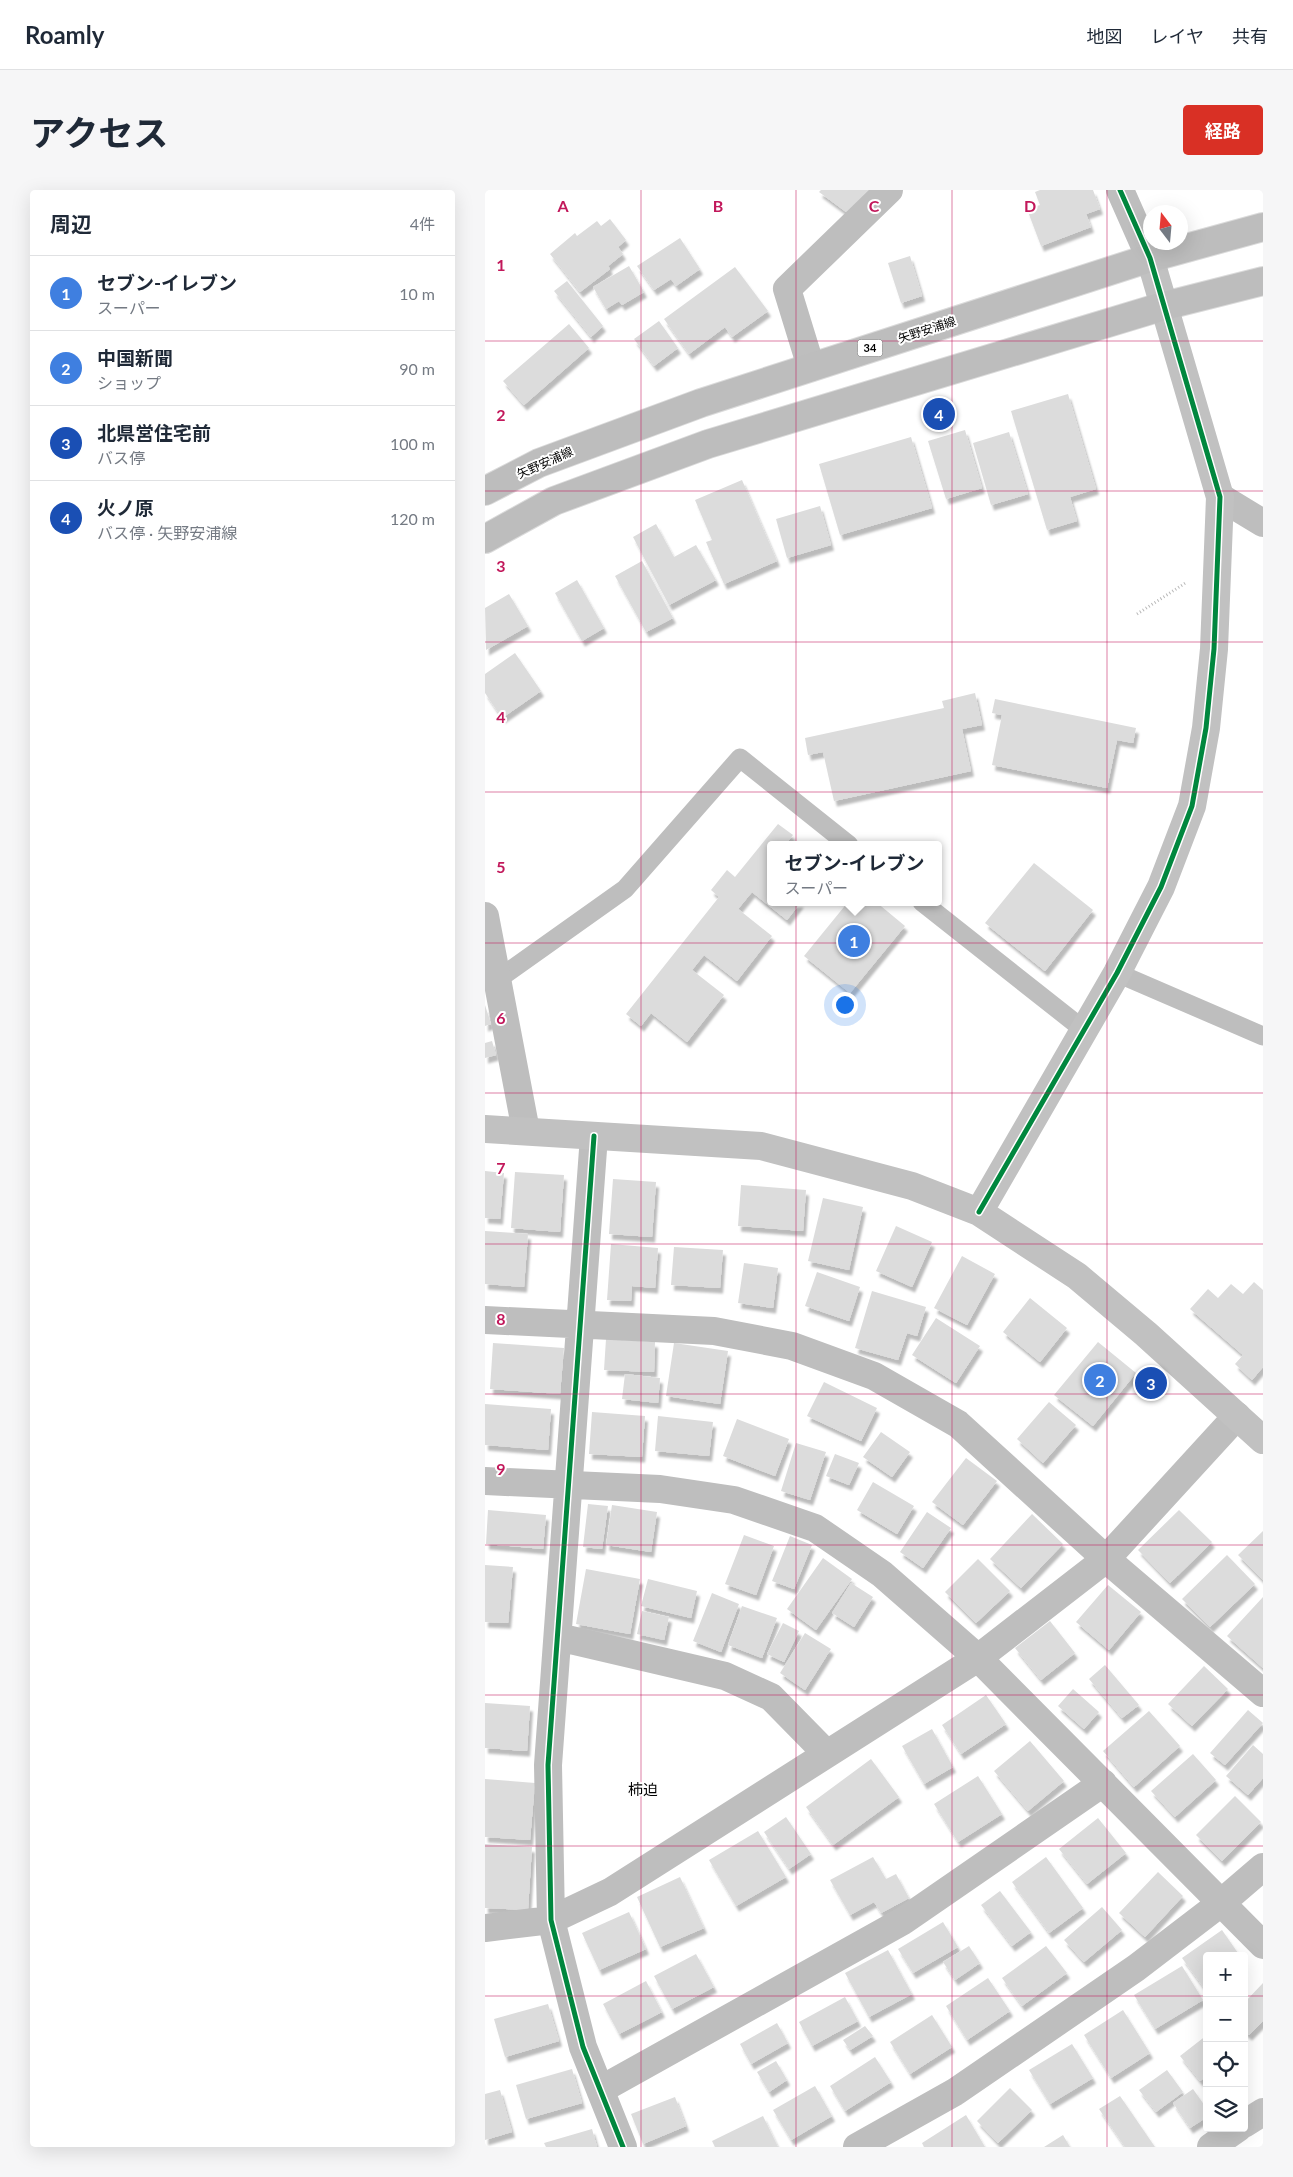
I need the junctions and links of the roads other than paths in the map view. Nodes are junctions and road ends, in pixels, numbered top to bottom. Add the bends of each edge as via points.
1 (889, 190) edge
2 (1120, 190) edge
3 (1263, 227) edge
4 (1150, 258) junction
5 (1263, 281) edge
6 (1165, 306) junction
7 (811, 367) junction
8 (485, 492) edge
9 (1220, 497) junction
10 (1263, 523) edge
11 (485, 539) edge
12 (844, 841) edge
13 (927, 906) edge
14 (485, 916) edge
15 (1117, 972) junction
16 (497, 980) junction
17 (1084, 1030) junction
18 (1263, 1036) edge
19 (485, 1129) edge
20 (526, 1131) junction
21 (594, 1136) junction
22 (979, 1212) junction
23 (485, 1320) edge
24 (581, 1325) junction
25 (1237, 1416) junction
26 (1263, 1440) edge
27 (485, 1481) edge
28 (570, 1485) junction
29 (1106, 1559) junction
30 (558, 1637) junction
31 (978, 1658) junction
32 (1263, 1693) edge
33 (827, 1754) junction
34 (1103, 1783) junction
35 (1263, 1867) edge
36 (1221, 1903) junction
37 (551, 1920) junction
38 (485, 1928) edge
39 (1263, 1945) edge
40 (600, 2090) junction
41 (1263, 2112) edge
42 (1248, 2121) edge
43 (1232, 2132) edge
44 (623, 2147) edge
45 (857, 2147) edge
46 (1211, 2147) edge

1 - 7 street via 787,289
2 - 4 street
3 - 4 main road, 矢野安浦線 / 34
4 - 6 street
4 - 7 main road, 矢野安浦線 / 34
5 - 6 main road
6 - 9 street
6 - 11 main road via 708,444 554,501
7 - 8 main road, 矢野安浦線 / 34 via 701,403 539,463
9 - 10 street
9 - 15 street via 1213,659 1206,728 1192,806 1161,887
12 - 16 lane via 740,758 625,889
13 - 17 lane
14 - 16 street
15 - 17 street
15 - 18 lane
16 - 20 street
17 - 22 street
19 - 20 street
20 - 21 street
21 - 22 street via 761,1146 912,1186
21 - 24 street
22 - 25 street via 1077,1276
23 - 24 street
24 - 28 street
24 - 29 street via 714,1330 792,1346 874,1376 957,1424
25 - 26 street
25 - 29 street
27 - 28 street
28 - 30 street
28 - 31 street via 660,1489 734,1500 815,1528 882,1574
29 - 31 street
29 - 32 street
30 - 33 street via 725,1676 771,1697
30 - 37 street via 548,1765
31 - 33 street
31 - 34 street
33 - 37 street via 610,1892
34 - 36 street
34 - 40 street via 903,1921
35 - 36 street
36 - 39 street
36 - 45 street via 1136,1968 955,2092
37 - 38 street
37 - 40 street via 583,2047
40 - 44 street
41 - 42 street
43 - 46 street

